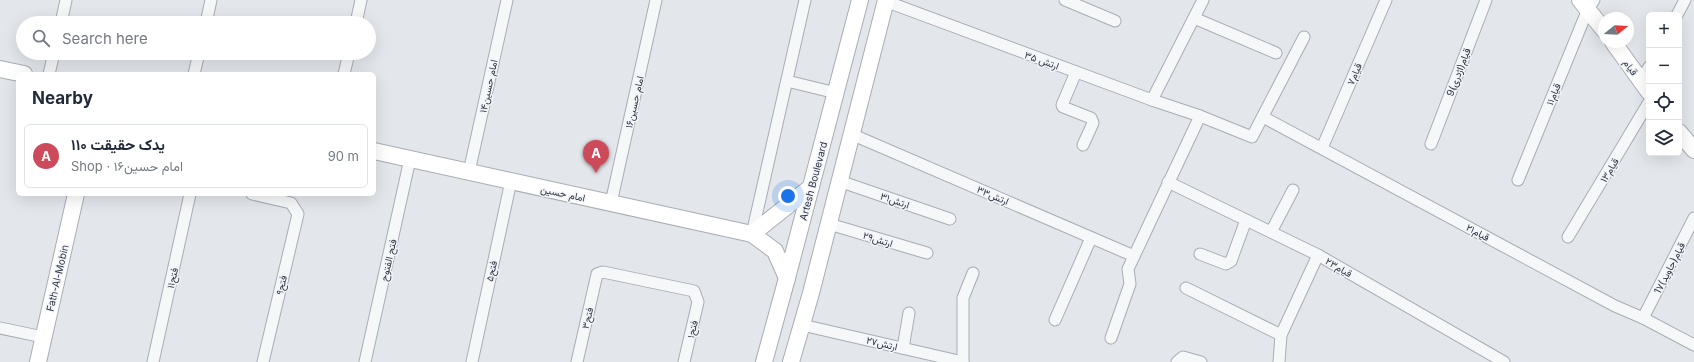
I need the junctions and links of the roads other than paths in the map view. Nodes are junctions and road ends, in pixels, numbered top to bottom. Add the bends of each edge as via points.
1 (66, 0) edge
2 (212, 0) edge
3 (361, 0) edge
4 (507, 0) edge
5 (656, 0) edge
6 (805, 0) edge
7 (860, 0) edge
8 (1065, 0) edge
9 (1203, 0) edge
10 (1386, 0) edge
11 (1486, 0) edge
12 (1685, 0) edge
13 (885, 1) edge
14 (1588, 3) edge
15 (1679, 12) edge
16 (63, 16) edge
17 (208, 16) edge
18 (358, 16) edge
19 (1194, 18) junction
20 (1598, 20) edge
21 (1115, 21) dead end
22 (1304, 37) dead end
23 (1617, 48) edge
24 (1276, 53) dead end
25 (52, 60) edge
26 (197, 60) edge
27 (347, 60) edge
28 (0, 69) edge
29 (16, 72) edge
30 (49, 72) edge
31 (194, 72) edge
32 (344, 72) edge
33 (1076, 72) junction
34 (787, 81) junction
35 (1645, 86) edge
36 (836, 93) junction
37 (1152, 100) junction
38 (1646, 107) edge
39 (1200, 116) junction
40 (1263, 117) junction
41 (851, 134) junction
42 (1431, 144) dead end
43 (1083, 145) dead end
44 (1322, 148) junction
45 (376, 151) edge
46 (410, 159) junction
47 (469, 172) junction
48 (1518, 180) dead end
49 (511, 181) junction
50 (839, 181) junction
51 (1168, 182) junction
52 (811, 187) junction
53 (1293, 190) dead end
54 (76, 196) edge
55 (190, 196) edge
56 (261, 196) edge
57 (611, 203) junction
58 (1694, 218) edge
59 (950, 219) dead end
60 (1246, 220) junction
61 (828, 224) junction
62 (1271, 232) junction
63 (752, 234) junction
64 (1568, 237) dead end
65 (1091, 238) junction
66 (927, 253) dead end
67 (1200, 254) dead end
68 (1318, 255) junction
69 (1134, 256) junction
70 (973, 273) dead end
71 (788, 278) junction
72 (1186, 288) dead end
73 (697, 296) joint
74 (909, 313) dead end
75 (1643, 318) junction
76 (1055, 320) dead end
77 (802, 325) junction
78 (0, 328) edge
79 (1281, 335) junction
80 (43, 337) junction
81 (1111, 338) dead end
82 (1694, 345) edge
83 (903, 348) junction
84 (38, 362) edge
85 (153, 362) edge
86 (263, 362) edge
87 (365, 362) edge
88 (472, 362) edge
89 (577, 362) edge
90 (684, 362) edge
91 (764, 362) edge
92 (791, 362) edge
93 (963, 362) edge
94 (1177, 362) edge
95 (1201, 362) edge
96 (1279, 362) edge
97 (1504, 362) edge

1 - 16 street
2 - 17 street
3 - 18 street
4 - 47 street, امام حسین۱۴
5 - 57 street, امام حسین۱۶
6 - 34 street
7 - 36 street, Artesh Boulevard
8 - 21 street
9 - 19 street
10 - 44 street, قیام۷
11 - 42 street, قیام(اژدری)9
12 - 15 street
13 - 33 street, ارتش ۳۵
13 - 41 street
14 - 20 street
14 - 48 street, قیام۱۱
19 - 24 street
19 - 37 street
22 - 40 street
23 - 35 street, قیام
25 - 30 street
26 - 31 street
27 - 32 street
28 - 29 street
33 - 37 street, ارتش ۳۵
33 - 43 street via 1062,105 1093,120
34 - 36 street
34 - 63 street
36 - 52 street, Artesh Boulevard
37 - 39 street, ارتش ۳۵
38 - 64 street, قیام۱۳
39 - 40 street, ارتش ۳۵ via 1252,137
39 - 51 street
40 - 44 street, قیام۲۱
41 - 50 street
41 - 65 street, ارتش۳۳
44 - 75 street, قیام۲۱ via 1615,306
45 - 46 street, امام حسین
46 - 47 street, امام حسین
46 - 87 street, فتح الفتوح
47 - 49 street, امام حسین
49 - 57 street, امام حسین
49 - 88 street, ۵فتح
50 - 59 street, ارتش۳۱
50 - 61 street
51 - 60 street, قیام۲۳
51 - 69 street
52 - 63 street
52 - 71 street, Artesh Boulevard
53 - 62 street
54 - 80 street, Fath-Al-Mobin
55 - 85 street, ۱۱فتح
56 - 86 street, ۹فتح via 291,203 298,214
57 - 63 street, امام حسین
58 - 75 street, قیام(جاوید)1۷
60 - 62 street, قیام۲۳
60 - 67 street via 1231,261 1226,264
61 - 66 street, ارتش۲۹
61 - 77 street
62 - 68 street, قیام۲۳
63 - 71 street via 775,251
65 - 69 street, ارتش۳۳
65 - 76 street
68 - 79 street
68 - 97 street, قیام۲۳
69 - 81 street via 1128,269 1130,284
70 - 93 street via 963,298
71 - 91 street, Artesh Boulevard
72 - 79 street
73 - 89 street, ۳فتح via 694,291 603,272 597,274
73 - 90 street, ۱فتح via 698,302
74 - 83 street
75 - 82 street, قیام۲۱
77 - 83 street, ارتش۲۷
77 - 92 street
78 - 80 street
79 - 96 street
80 - 84 street, Fath-Al-Mobin
83 - 93 street, ارتش۲۷
94 - 95 street via 1183,358

